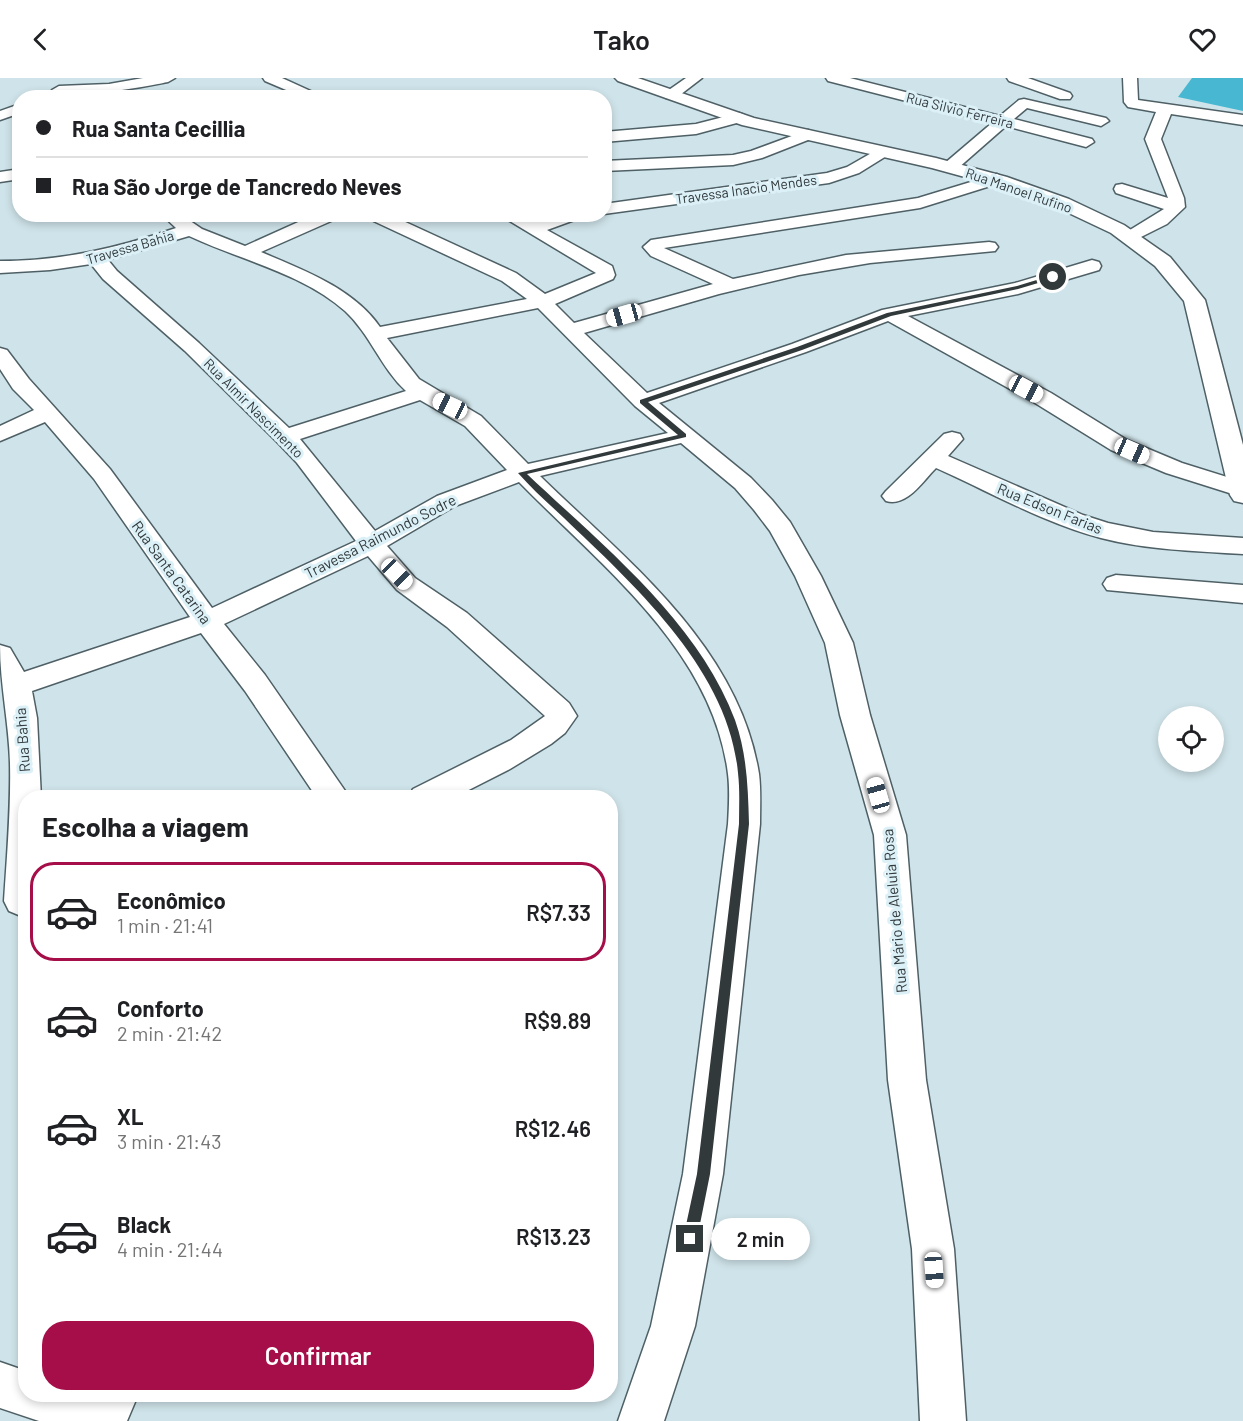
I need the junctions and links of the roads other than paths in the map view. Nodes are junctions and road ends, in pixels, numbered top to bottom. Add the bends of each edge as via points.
1 (71, 78) edge
2 (168, 78) edge
3 (270, 78) edge
4 (623, 78) edge
5 (694, 78) edge
6 (833, 78) edge
7 (1130, 78) edge
8 (1022, 79) edge
9 (59, 90) joint
10 (299, 90) edge
11 (671, 95) junction
12 (1088, 104) dead end
13 (1165, 110) junction
14 (739, 118) junction
15 (1243, 120) edge
16 (1003, 121) junction
17 (1101, 121) dead end
18 (612, 135) edge
19 (808, 135) junction
20 (1086, 142) dead end
21 (882, 152) junction
22 (612, 166) edge
23 (951, 166) junction
24 (997, 179) junction
25 (1122, 189) dead end
26 (1176, 207) junction
27 (612, 208) edge
28 (182, 222) edge
29 (186, 222) edge
30 (314, 222) edge
31 (390, 222) edge
32 (520, 222) edge
33 (552, 222) edge
34 (532, 229) junction
35 (1131, 237) junction
36 (989, 247) dead end
37 (246, 252) junction
38 (97, 259) junction
39 (1092, 266) dead end
40 (0, 267) edge
41 (730, 285) junction
42 (545, 301) junction
43 (889, 314) junction
44 (570, 331) junction
45 (376, 334) junction
46 (0, 354) edge
47 (421, 393) junction
48 (643, 401) junction
49 (48, 412) junction
50 (0, 434) edge
51 (683, 436) junction
52 (285, 437) junction
53 (952, 439) dead end
54 (933, 458) junction
55 (522, 473) junction
56 (1242, 492) edge
57 (894, 496) dead end
58 (370, 545) junction
59 (1243, 546) edge
60 (1116, 584) dead end
61 (1243, 594) edge
62 (207, 621) junction
63 (0, 655) edge
64 (17, 685) junction
65 (23, 790) edge
66 (329, 790) edge
67 (440, 790) edge
68 (18, 860) edge
69 (15, 901) edge
70 (0, 1385) edge
71 (18, 1391) edge
72 (59, 1402) edge
73 (106, 1414) edge
74 (641, 1421) edge
75 (943, 1421) edge

1 - 9 street
2 - 9 street via 109,88
3 - 10 street
4 - 11 main road, Rua Manoel Rufino
5 - 11 street
6 - 16 street, Rua Silvio Ferreira
7 - 13 street via 1131,102
8 - 12 street
11 - 14 main road, Rua Manoel Rufino
13 - 15 street
13 - 26 street via 1153,139
14 - 18 street via 696,129
14 - 19 main road, Rua Manoel Rufino
16 - 17 street via 1024,103
16 - 20 street, Rua Silvio Ferreira
16 - 23 street
19 - 21 main road, Rua Manoel Rufino
19 - 22 street via 733,160
21 - 23 main road, Rua Manoel Rufino
21 - 27 street, Travessa Inacio Mendes via 854,170 829,178
23 - 24 main road, Rua Manoel Rufino
24 - 35 main road, Rua Manoel Rufino via 1085,213
24 - 41 street via 930,201 652,247
25 - 26 street
26 - 35 street
28 - 38 street, Travessa Bahia
29 - 37 street
30 - 37 street
31 - 42 street, Rua Mário de Aleluia Rosa via 509,277
32 - 34 street
33 - 34 street
34 - 42 street via 605,270 606,275
35 - 56 main road, Rua Manoel Rufino via 1173,271 1194,300
36 - 41 street via 822,265
37 - 45 street via 337,297
38 - 40 street, Travessa Bahia
38 - 52 street, Rua Almir Nascimento
39 - 43 street via 1018,288
41 - 44 street
42 - 44 street, Rua Mário de Aleluia Rosa
42 - 45 street
43 - 48 street
43 - 56 street via 1043,398 1119,445
44 - 48 street, Rua Mário de Aleluia Rosa
45 - 47 street via 400,371
46 - 49 street, Rua Santa Catarina
47 - 52 street
47 - 55 street via 475,422
48 - 51 street, Rua Mário de Aleluia Rosa
49 - 50 street
49 - 62 street, Rua Santa Catarina via 102,474
51 - 55 street, Travessa Raimundo Sodre
51 - 75 street, Rua Mário de Aleluia Rosa via 743,483 763,505 808,576 839,643 855,715 890,835 907,1080 933,1249
52 - 58 street, Rua Almir Nascimento
53 - 54 street
54 - 57 street
54 - 59 street, Rua Edson Farias via 1105,531 1153,540
55 - 58 street, Travessa Raimundo Sodre via 446,501
55 - 74 street via 643,589 692,649 720,696 743,772 744,824 703,1174 673,1326
58 - 62 street, Travessa Raimundo Sodre
58 - 67 street, Rua Almir Nascimento via 406,584 457,620 562,716 545,732 498,762
60 - 61 street
62 - 64 street, Travessa Raimundo Sodre
62 - 66 street, Rua Santa Catarina
63 - 64 street, Rua Bahia
64 - 65 street, Rua Bahia via 25,764
68 - 69 street, Rua Bahia
70 - 71 street
72 - 73 street

